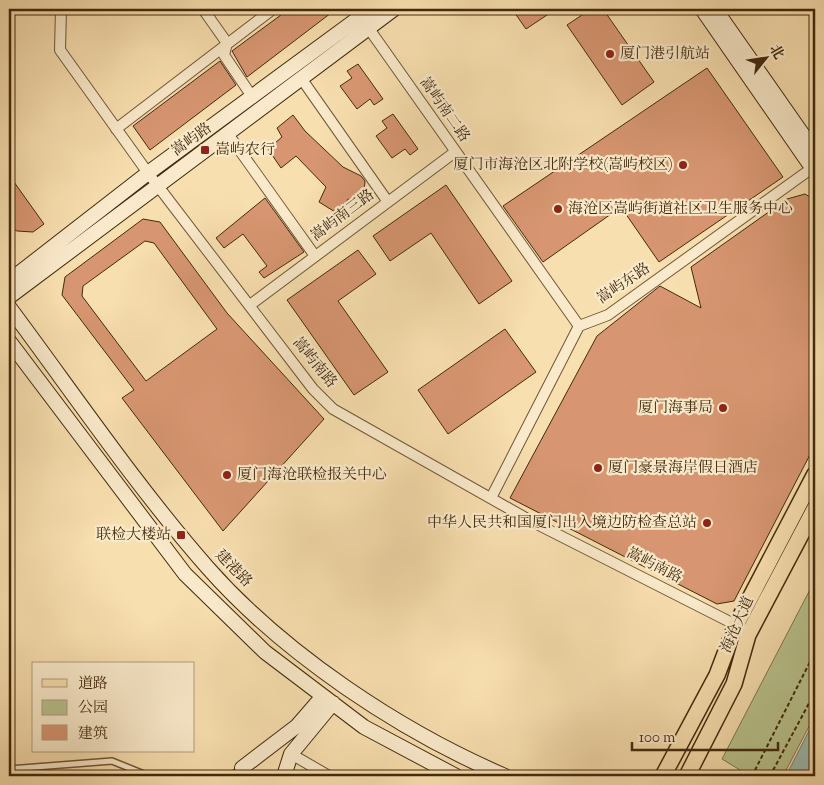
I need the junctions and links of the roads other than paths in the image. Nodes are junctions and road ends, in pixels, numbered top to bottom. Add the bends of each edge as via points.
1 (61, 9) edge
2 (203, 9) edge
3 (273, 9) edge
4 (394, 9) edge
5 (702, 9) edge
6 (715, 9) edge
7 (364, 15) edge
8 (227, 43) junction
9 (300, 78) junction
10 (253, 98) junction
11 (116, 129) junction
12 (228, 134) junction
13 (455, 152) junction
14 (815, 152) edge
15 (814, 169) edge
16 (148, 173) junction
17 (158, 185) junction
18 (388, 202) junction
19 (315, 256) junction
20 (9, 281) edge
21 (9, 297) edge
22 (250, 305) junction
23 (9, 307) edge
24 (579, 326) junction
25 (9, 342) edge
26 (815, 474) edge
27 (491, 498) junction
28 (815, 508) edge
29 (736, 625) junction
30 (328, 700) junction
31 (291, 754) junction
32 (242, 768) joint
33 (9, 769) edge
34 (149, 776) edge
35 (229, 776) edge
36 (284, 776) edge
37 (329, 776) edge
38 (456, 776) edge
39 (505, 776) edge
40 (663, 776) edge
41 (687, 776) edge

1 - 11 street, 嵩屿南路 via 60,50
2 - 8 street
3 - 8 street
4 - 7 street, 嵩屿路
5 - 15 street
6 - 14 street
7 - 9 street, 嵩屿路
7 - 10 street, 嵩屿路
7 - 13 street, 嵩屿南二路
8 - 10 street via 224,55
8 - 11 street
9 - 12 street, 嵩屿路
9 - 18 street
10 - 16 street, 嵩屿路
11 - 16 street, 嵩屿南路
12 - 17 street, 嵩屿路
12 - 19 street
13 - 18 street, 嵩屿南三路
13 - 24 street, 嵩屿南二路
15 - 24 street, 嵩屿东路 via 608,315
16 - 17 street, 嵩屿南路
16 - 20 street, 嵩屿路
17 - 21 street, 嵩屿路
17 - 22 street, 嵩屿南路
18 - 19 street, 嵩屿南三路
19 - 22 street, 嵩屿南三路
22 - 27 street, 嵩屿南路 via 313,389 333,409
23 - 39 street, 建港路 via 208,569 278,637 376,709
24 - 27 street
25 - 30 street via 185,574 265,652
26 - 29 main road, 海沧大道
27 - 29 street, 嵩屿南路
28 - 41 main road, 海沧大道 via 748,635 734,684
29 - 40 main road, 海沧大道 via 717,675
30 - 31 street
30 - 32 street
30 - 38 street via 364,727
31 - 36 street
31 - 37 street
32 - 35 lane
33 - 34 lane via 112,761

